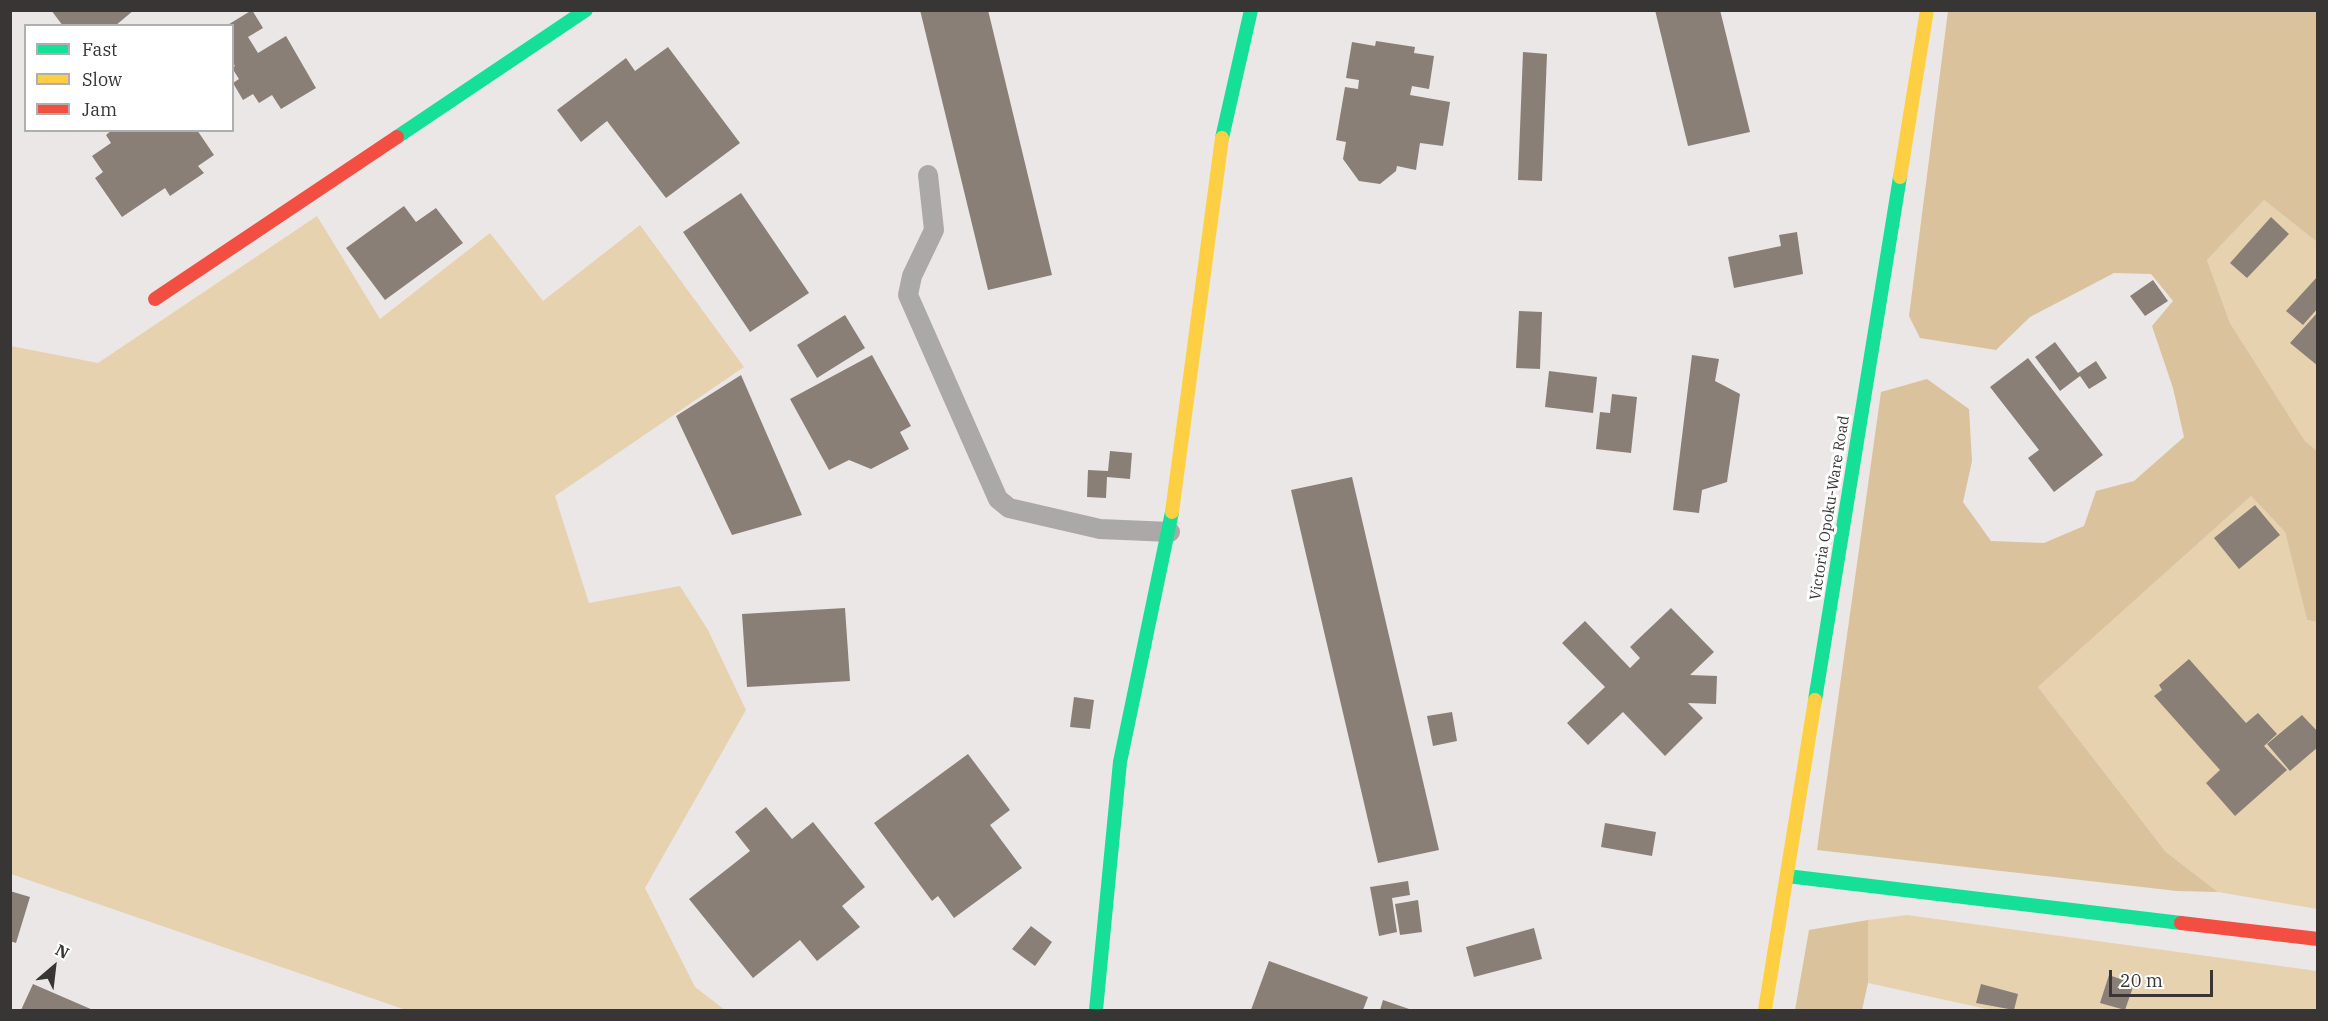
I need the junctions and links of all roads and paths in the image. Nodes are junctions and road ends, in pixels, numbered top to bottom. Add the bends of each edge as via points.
1 (586, 10) edge
2 (1251, 10) edge
3 (1927, 10) edge
4 (928, 175) dead end
5 (155, 299) dead end
6 (1170, 532) junction
7 (1787, 876) junction
8 (2318, 939) edge
9 (1096, 1011) edge
10 (1765, 1011) edge

1 - 5 street
2 - 6 street via 1217,158
3 - 7 street, Victoria Opoku-Ware Road
4 - 6 lane via 934,230 912,276 908,295 998,498 1009,508 1100,529
6 - 9 street via 1120,762
7 - 8 street
7 - 10 street, Victoria Opoku-Ware Road

